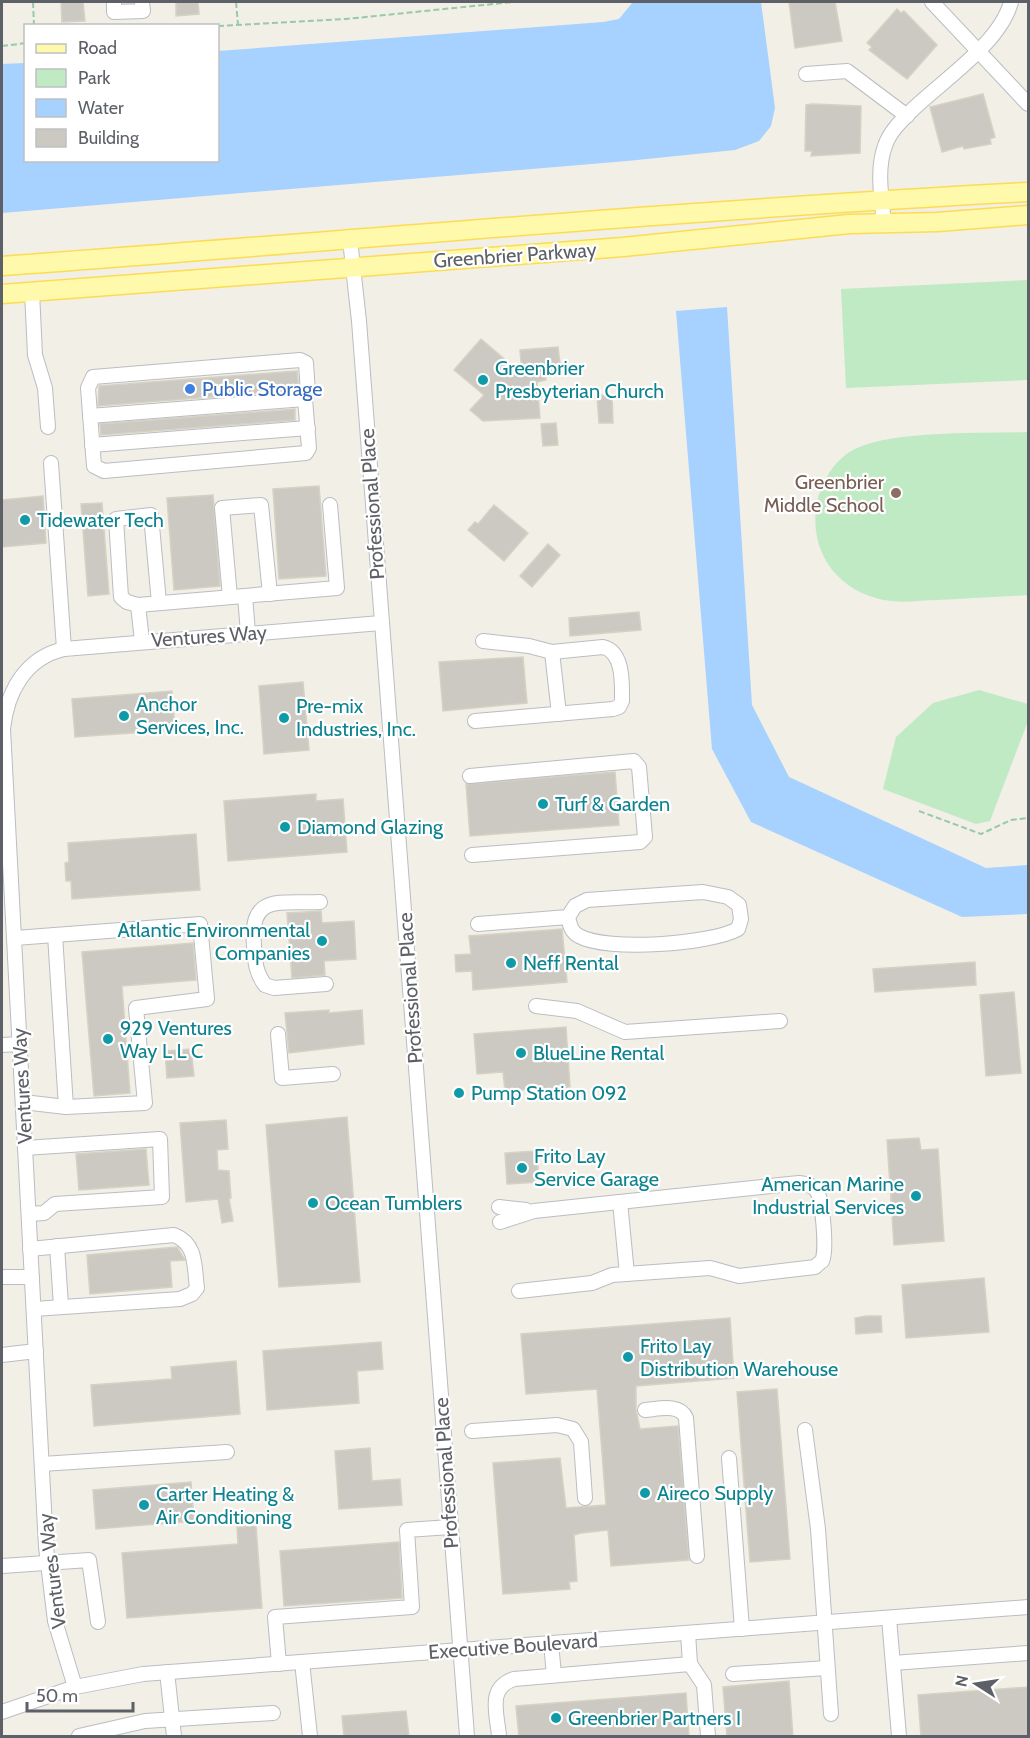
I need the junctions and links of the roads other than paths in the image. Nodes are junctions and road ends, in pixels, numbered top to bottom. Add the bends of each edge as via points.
1 (114, 2) edge
2 (142, 2) edge
3 (932, 2) edge
4 (1011, 2) edge
5 (978, 50) junction
6 (806, 74) dead end
7 (1029, 104) edge
8 (907, 116) junction
9 (1029, 192) edge
10 (882, 199) junction
11 (1029, 215) edge
12 (884, 224) junction
13 (350, 240) junction
14 (2, 266) edge
15 (353, 267) junction
16 (32, 292) junction
17 (2, 294) edge
18 (305, 399) junction
19 (90, 416) junction
20 (48, 428) dead end
21 (308, 428) junction
22 (92, 445) junction
23 (51, 463) dead end
24 (330, 505) dead end
25 (270, 594) junction
26 (245, 596) junction
27 (230, 597) junction
28 (159, 603) junction
29 (138, 605) junction
30 (381, 623) junction
31 (248, 633) junction
32 (142, 641) junction
33 (483, 641) dead end
34 (64, 649) junction
35 (552, 652) junction
36 (559, 714) junction
37 (475, 721) dead end
38 (3, 772) edge
39 (470, 776) dead end
40 (472, 855) dead end
41 (320, 902) dead end
42 (568, 917) junction
43 (478, 924) dead end
44 (55, 935) junction
45 (10, 941) edge
46 (326, 984) dead end
47 (536, 1006) dead end
48 (780, 1022) dead end
49 (278, 1034) dead end
50 (20, 1044) junction
51 (2, 1045) edge
52 (333, 1074) dead end
53 (23, 1102) junction
54 (66, 1107) junction
55 (25, 1148) junction
56 (620, 1202) junction
57 (29, 1214) junction
58 (499, 1214) dead end
59 (57, 1246) junction
60 (30, 1249) junction
61 (627, 1274) junction
62 (2, 1277) edge
63 (32, 1277) junction
64 (519, 1291) dead end
65 (62, 1306) junction
66 (34, 1309) junction
67 (36, 1351) junction
68 (2, 1355) edge
69 (645, 1410) dead end
70 (805, 1430) dead end
71 (471, 1431) dead end
72 (227, 1452) dead end
73 (729, 1458) dead end
74 (42, 1464) junction
75 (585, 1498) dead end
76 (450, 1527) junction
77 (697, 1556) dead end
78 (47, 1562) junction
79 (2, 1566) edge
80 (1029, 1607) edge
81 (889, 1618) junction
82 (98, 1622) dead end
83 (824, 1623) junction
84 (742, 1629) junction
85 (688, 1633) junction
86 (551, 1643) junction
87 (459, 1650) junction
88 (1029, 1653) edge
89 (302, 1662) junction
90 (892, 1663) junction
91 (279, 1664) junction
92 (690, 1664) junction
93 (827, 1668) junction
94 (167, 1672) junction
95 (733, 1674) dead end
96 (554, 1676) junction
97 (75, 1687) junction
98 (2, 1712) edge
99 (273, 1713) dead end
100 (831, 1714) dead end
101 (173, 1719) junction
102 (79, 1737) edge
103 (174, 1737) edge
104 (310, 1737) edge
105 (466, 1737) edge
106 (499, 1737) edge
107 (708, 1737) edge
108 (899, 1737) edge

1 - 2 street via 114,12 143,11
3 - 5 street
4 - 5 street via 1003,22
5 - 7 street
5 - 8 street
6 - 8 street via 847,71
8 - 10 street via 885,144
9 - 10 main road, Greenbrier Parkway
10 - 12 street
10 - 13 main road, Greenbrier Parkway
11 - 12 main road, Greenbrier Parkway
12 - 15 main road, Greenbrier Parkway
13 - 14 main road, Greenbrier Parkway
13 - 15 street, Professional Place
15 - 16 main road, Greenbrier Parkway
15 - 30 street, Professional Place
16 - 17 main road, Greenbrier Parkway
16 - 20 street via 35,355 45,388
18 - 19 street
18 - 19 street via 306,363 292,360 96,375 88,383
18 - 21 street
19 - 22 street
21 - 22 street
21 - 22 street via 309,448 300,455 104,471 94,466
23 - 34 street
24 - 25 street via 337,588
25 - 26 street
25 - 27 street via 261,505 222,508
26 - 27 street
26 - 31 street
27 - 28 street
28 - 29 street
28 - 29 street via 151,515 116,519 122,597
29 - 32 street
30 - 31 street, Ventures Way
30 - 76 street, Professional Place
31 - 32 street, Ventures Way
32 - 34 street, Ventures Way
33 - 35 street
34 - 38 street, Ventures Way via 41,658 10,692 3,729
35 - 36 street
35 - 36 street via 603,647 610,648 618,657 622,694 619,707
36 - 37 street
38 - 45 street, Ventures Way
39 - 40 street via 634,761 639,767 645,837 640,842
41 - 46 street via 268,905 254,917 252,928 256,966 265,985 274,988
42 - 42 street via 575,906 587,900 702,892 728,897 739,906 741,919 738,929 709,940 606,944 578,936 570,928
42 - 43 street
44 - 45 street
44 - 54 street
44 - 54 street via 200,924 207,999 136,1008 145,1103
45 - 50 street, Ventures Way
47 - 48 street via 577,1011 625,1032
49 - 52 street via 282,1078
50 - 51 street
50 - 53 street, Ventures Way
53 - 54 street
53 - 55 street, Ventures Way
55 - 57 street, Ventures Way
55 - 57 street via 159,1139 162,1197 55,1204 44,1213
56 - 58 street
56 - 61 street
56 - 61 street via 799,1184 818,1191 821,1203 825,1251 815,1268 740,1276 710,1268
57 - 60 street, Ventures Way
59 - 60 street
59 - 65 street
59 - 65 street via 174,1235 185,1239 192,1248 197,1288 180,1299
60 - 63 street, Ventures Way
61 - 64 street via 592,1283
62 - 63 street
63 - 66 street, Ventures Way
65 - 66 street
66 - 67 street, Ventures Way
67 - 68 street
67 - 74 street, Ventures Way
69 - 77 street via 679,1409 686,1418
70 - 83 street via 818,1529
71 - 75 street via 557,1425 573,1429 581,1442
72 - 74 street
73 - 84 street
74 - 78 street, Ventures Way
76 - 87 street, Professional Place
76 - 91 street via 407,1530 412,1607 275,1617
78 - 79 street
78 - 82 street via 89,1560
78 - 97 street, Ventures Way via 55,1621
80 - 81 street, Executive Boulevard
81 - 83 street, Executive Boulevard
81 - 90 street
83 - 84 street, Executive Boulevard
83 - 93 street
84 - 85 street, Executive Boulevard
85 - 86 street, Executive Boulevard
85 - 92 street
86 - 87 street, Executive Boulevard
86 - 96 street
87 - 89 street, Executive Boulevard
87 - 105 street, Professional Place
88 - 90 street
89 - 91 street, Executive Boulevard
89 - 104 street
90 - 108 street
91 - 94 street, Executive Boulevard
92 - 96 street
92 - 107 street via 704,1685
93 - 95 street
93 - 100 street
94 - 97 street, Executive Boulevard
94 - 101 street
96 - 106 street via 514,1679 496,1689
97 - 98 street, Executive Boulevard
99 - 101 street
101 - 102 street via 145,1721
101 - 103 street

